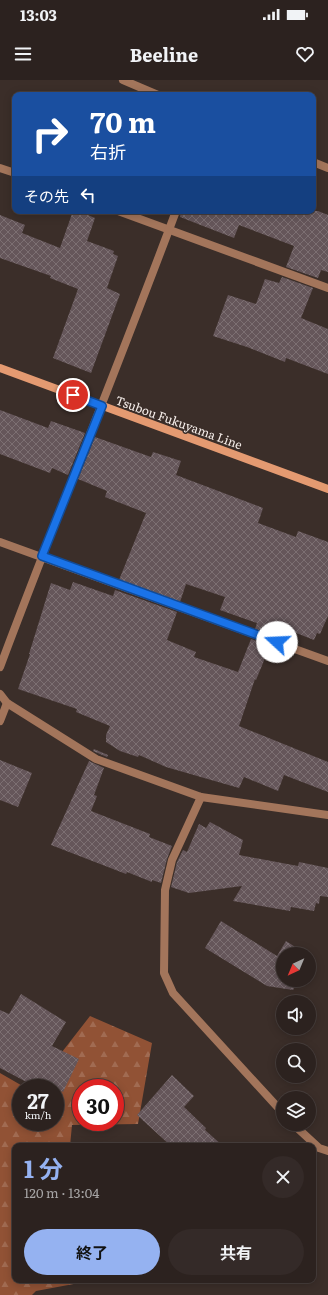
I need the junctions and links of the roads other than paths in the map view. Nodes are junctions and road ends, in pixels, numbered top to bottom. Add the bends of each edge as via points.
1 (123, 80) edge
2 (151, 92) edge
3 (316, 163) edge
4 (0, 168) edge
5 (328, 168) edge
6 (12, 172) edge
7 (126, 214) edge
8 (175, 214) edge
9 (169, 230) junction
10 (328, 288) edge
11 (0, 368) edge
12 (102, 406) junction
13 (328, 489) edge
14 (0, 542) edge
15 (42, 556) junction
16 (328, 661) edge
17 (0, 667) edge
18 (0, 694) edge
19 (7, 703) junction
20 (0, 721) edge
21 (201, 797) junction
22 (328, 815) edge
23 (276, 1105) edge
24 (301, 1131) edge
25 (314, 1143) edge
26 (316, 1145) edge
27 (328, 1151) edge

1 - 2 street
3 - 5 street
4 - 6 street
7 - 9 street
8 - 9 street
9 - 10 street
9 - 12 street
11 - 12 main road, Tsubou Fukuyama Line
12 - 13 main road, Tsubou Fukuyama Line
12 - 15 street
14 - 15 street
15 - 16 street
15 - 17 street
18 - 19 street
19 - 20 street
19 - 21 street via 96,759
21 - 22 street
21 - 23 street via 172,860 164,890 164,973 173,993
24 - 25 street
26 - 27 street

